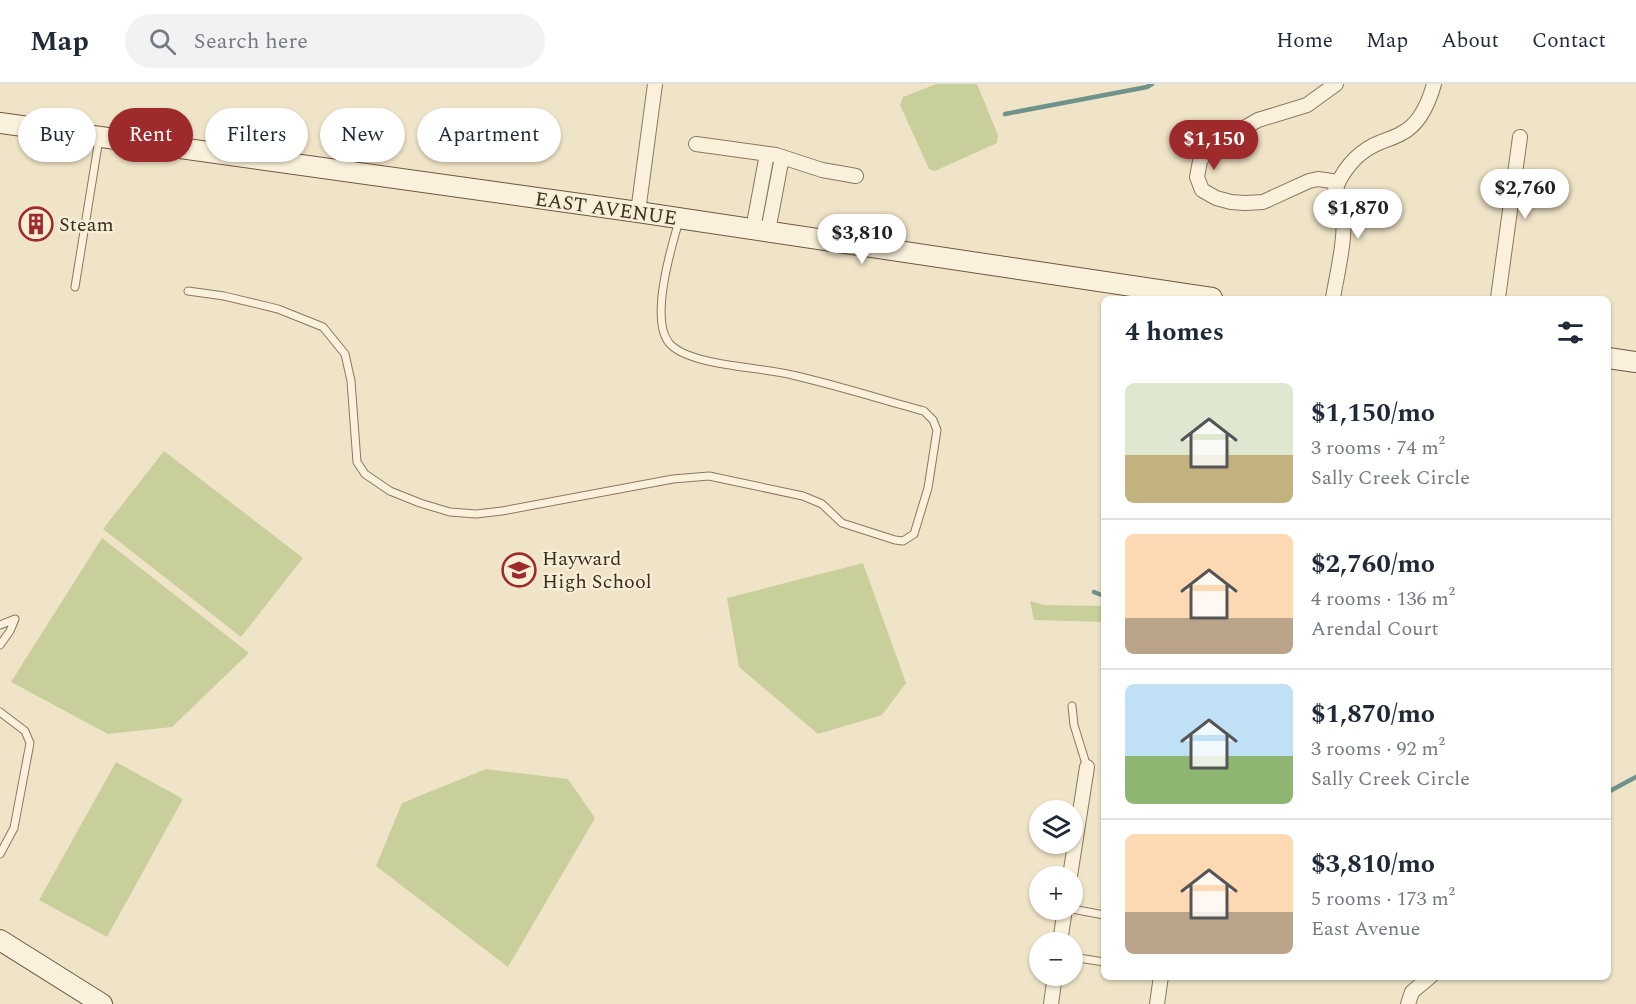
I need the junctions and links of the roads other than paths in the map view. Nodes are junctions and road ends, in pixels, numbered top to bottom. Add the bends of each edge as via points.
1 (655, 84) edge
2 (1336, 84) edge
3 (1434, 84) edge
4 (0, 123) edge
5 (100, 137) junction
6 (1520, 137) dead end
7 (696, 144) dead end
8 (767, 154) junction
9 (782, 157) junction
10 (856, 176) dead end
11 (1336, 187) junction
12 (638, 212) junction
13 (680, 218) junction
14 (761, 230) junction
15 (75, 287) dead end
16 (188, 291) dead end
17 (1167, 295) edge
18 (1182, 296) edge
19 (1333, 296) edge
20 (1498, 296) edge
21 (1611, 358) edge
22 (1636, 362) edge
23 (0, 625) edge
24 (0, 645) edge
25 (1072, 706) dead end
26 (0, 712) edge
27 (1087, 767) joint
28 (0, 854) edge
29 (1072, 866) edge
30 (1083, 911) edge
31 (1101, 914) edge
32 (0, 940) edge
33 (1083, 959) edge
34 (1101, 962) edge
35 (1160, 980) edge
36 (1426, 980) edge
37 (1053, 986) edge
38 (102, 1004) edge
39 (1051, 1004) edge
40 (1157, 1004) edge
41 (1408, 1004) edge

1 - 12 street
2 - 11 street via 1307,105 1258,120 1209,148 1200,161 1197,177 1202,190 1231,202 1263,202 1318,179 1332,181
3 - 11 street via 1425,109 1412,126 1361,153
4 - 5 street, EAST AVENUE
5 - 12 street, EAST AVENUE
5 - 15 lane
6 - 20 street
7 - 8 street
8 - 9 street
8 - 14 street
9 - 10 street
9 - 14 street
11 - 19 street via 1345,220
12 - 13 street, EAST AVENUE
13 - 14 street, EAST AVENUE
13 - 16 lane via 669,255 661,314 670,344 701,359 791,374 924,411 933,420 937,430 930,477 914,534 895,540 842,523 822,504 803,496 710,476 673,478 476,514 450,512 420,503 390,491 364,474 357,462 345,354 322,327 268,306
14 - 17 street, EAST AVENUE
17 - 18 street, EAST AVENUE
21 - 22 street
23 - 24 lane via 15,619
25 - 27 lane
26 - 28 lane via 25,731 30,743 14,828
27 - 29 street
30 - 31 lane
32 - 38 street
33 - 34 lane
35 - 40 street
36 - 41 street via 1412,992
37 - 39 street

